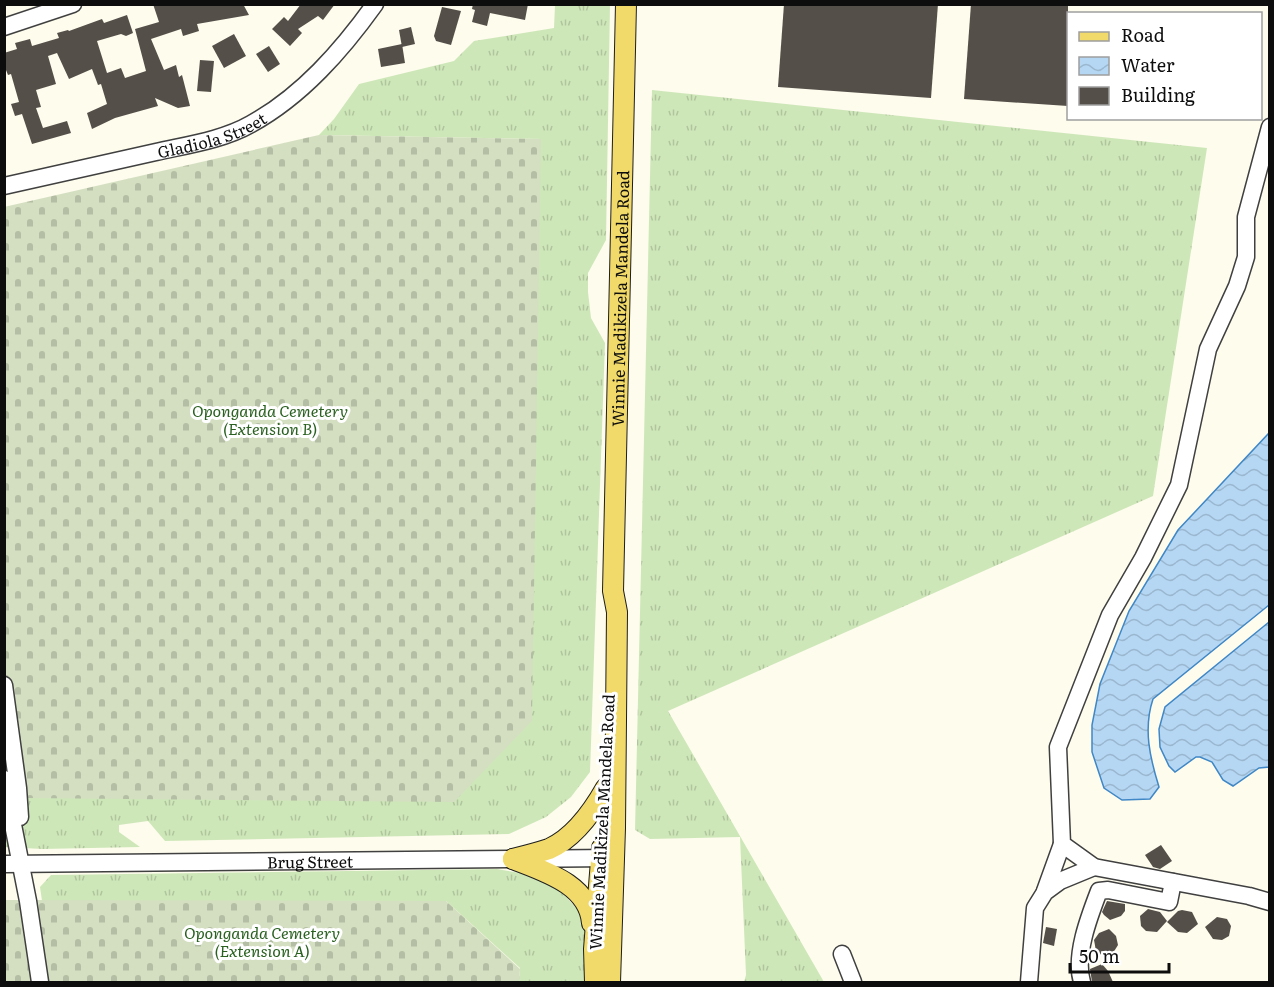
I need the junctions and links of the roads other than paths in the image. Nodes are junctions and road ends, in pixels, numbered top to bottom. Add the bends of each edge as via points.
1 (73, 4) edge
2 (375, 4) edge
3 (626, 4) edge
4 (4, 27) edge
5 (1269, 127) edge
6 (4, 186) edge
7 (613, 591) junction
8 (4, 685) edge
9 (4, 779) edge
10 (606, 789) junction
11 (1062, 844) junction
12 (608, 858) junction
13 (513, 859) junction
14 (12, 865) edge
15 (1094, 867) junction
16 (1173, 882) junction
17 (1045, 892) junction
18 (1269, 902) edge
19 (594, 949) junction
20 (842, 954) dead end
21 (40, 982) edge
22 (595, 982) edge
23 (610, 982) edge
24 (853, 982) edge
25 (1029, 982) edge
26 (1082, 982) edge

1 - 4 street
2 - 6 street, Gladiola Street via 341,48 310,79 280,106 249,125 201,141
3 - 7 main road, Winnie Madikizela Mandela Road
5 - 11 street via 1246,217 1246,257 1208,349 1179,485 1110,615 1058,747
7 - 10 main road, Winnie Madikizela Mandela Road via 608,612
7 - 12 main road, Winnie Madikizela Mandela Road via 617,612
8 - 14 street via 18,788
9 - 14 street
10 - 12 main road, Winnie Madikizela Mandela Road
10 - 13 main road via 591,814 573,832 551,848
11 - 15 street
11 - 17 street
12 - 13 street, Brug Street
12 - 19 main road, Winnie Madikizela Mandela Road
12 - 23 main road, Winnie Madikizela Mandela Road
13 - 14 street, Brug Street
13 - 19 main road via 567,883 578,893 591,915
14 - 21 street via 28,901
15 - 16 street
15 - 17 street via 1060,880
16 - 18 street
16 - 26 street via 1169,902 1099,891 1084,933
17 - 25 street via 1035,908
19 - 22 main road, Winnie Madikizela Mandela Road
20 - 24 street

